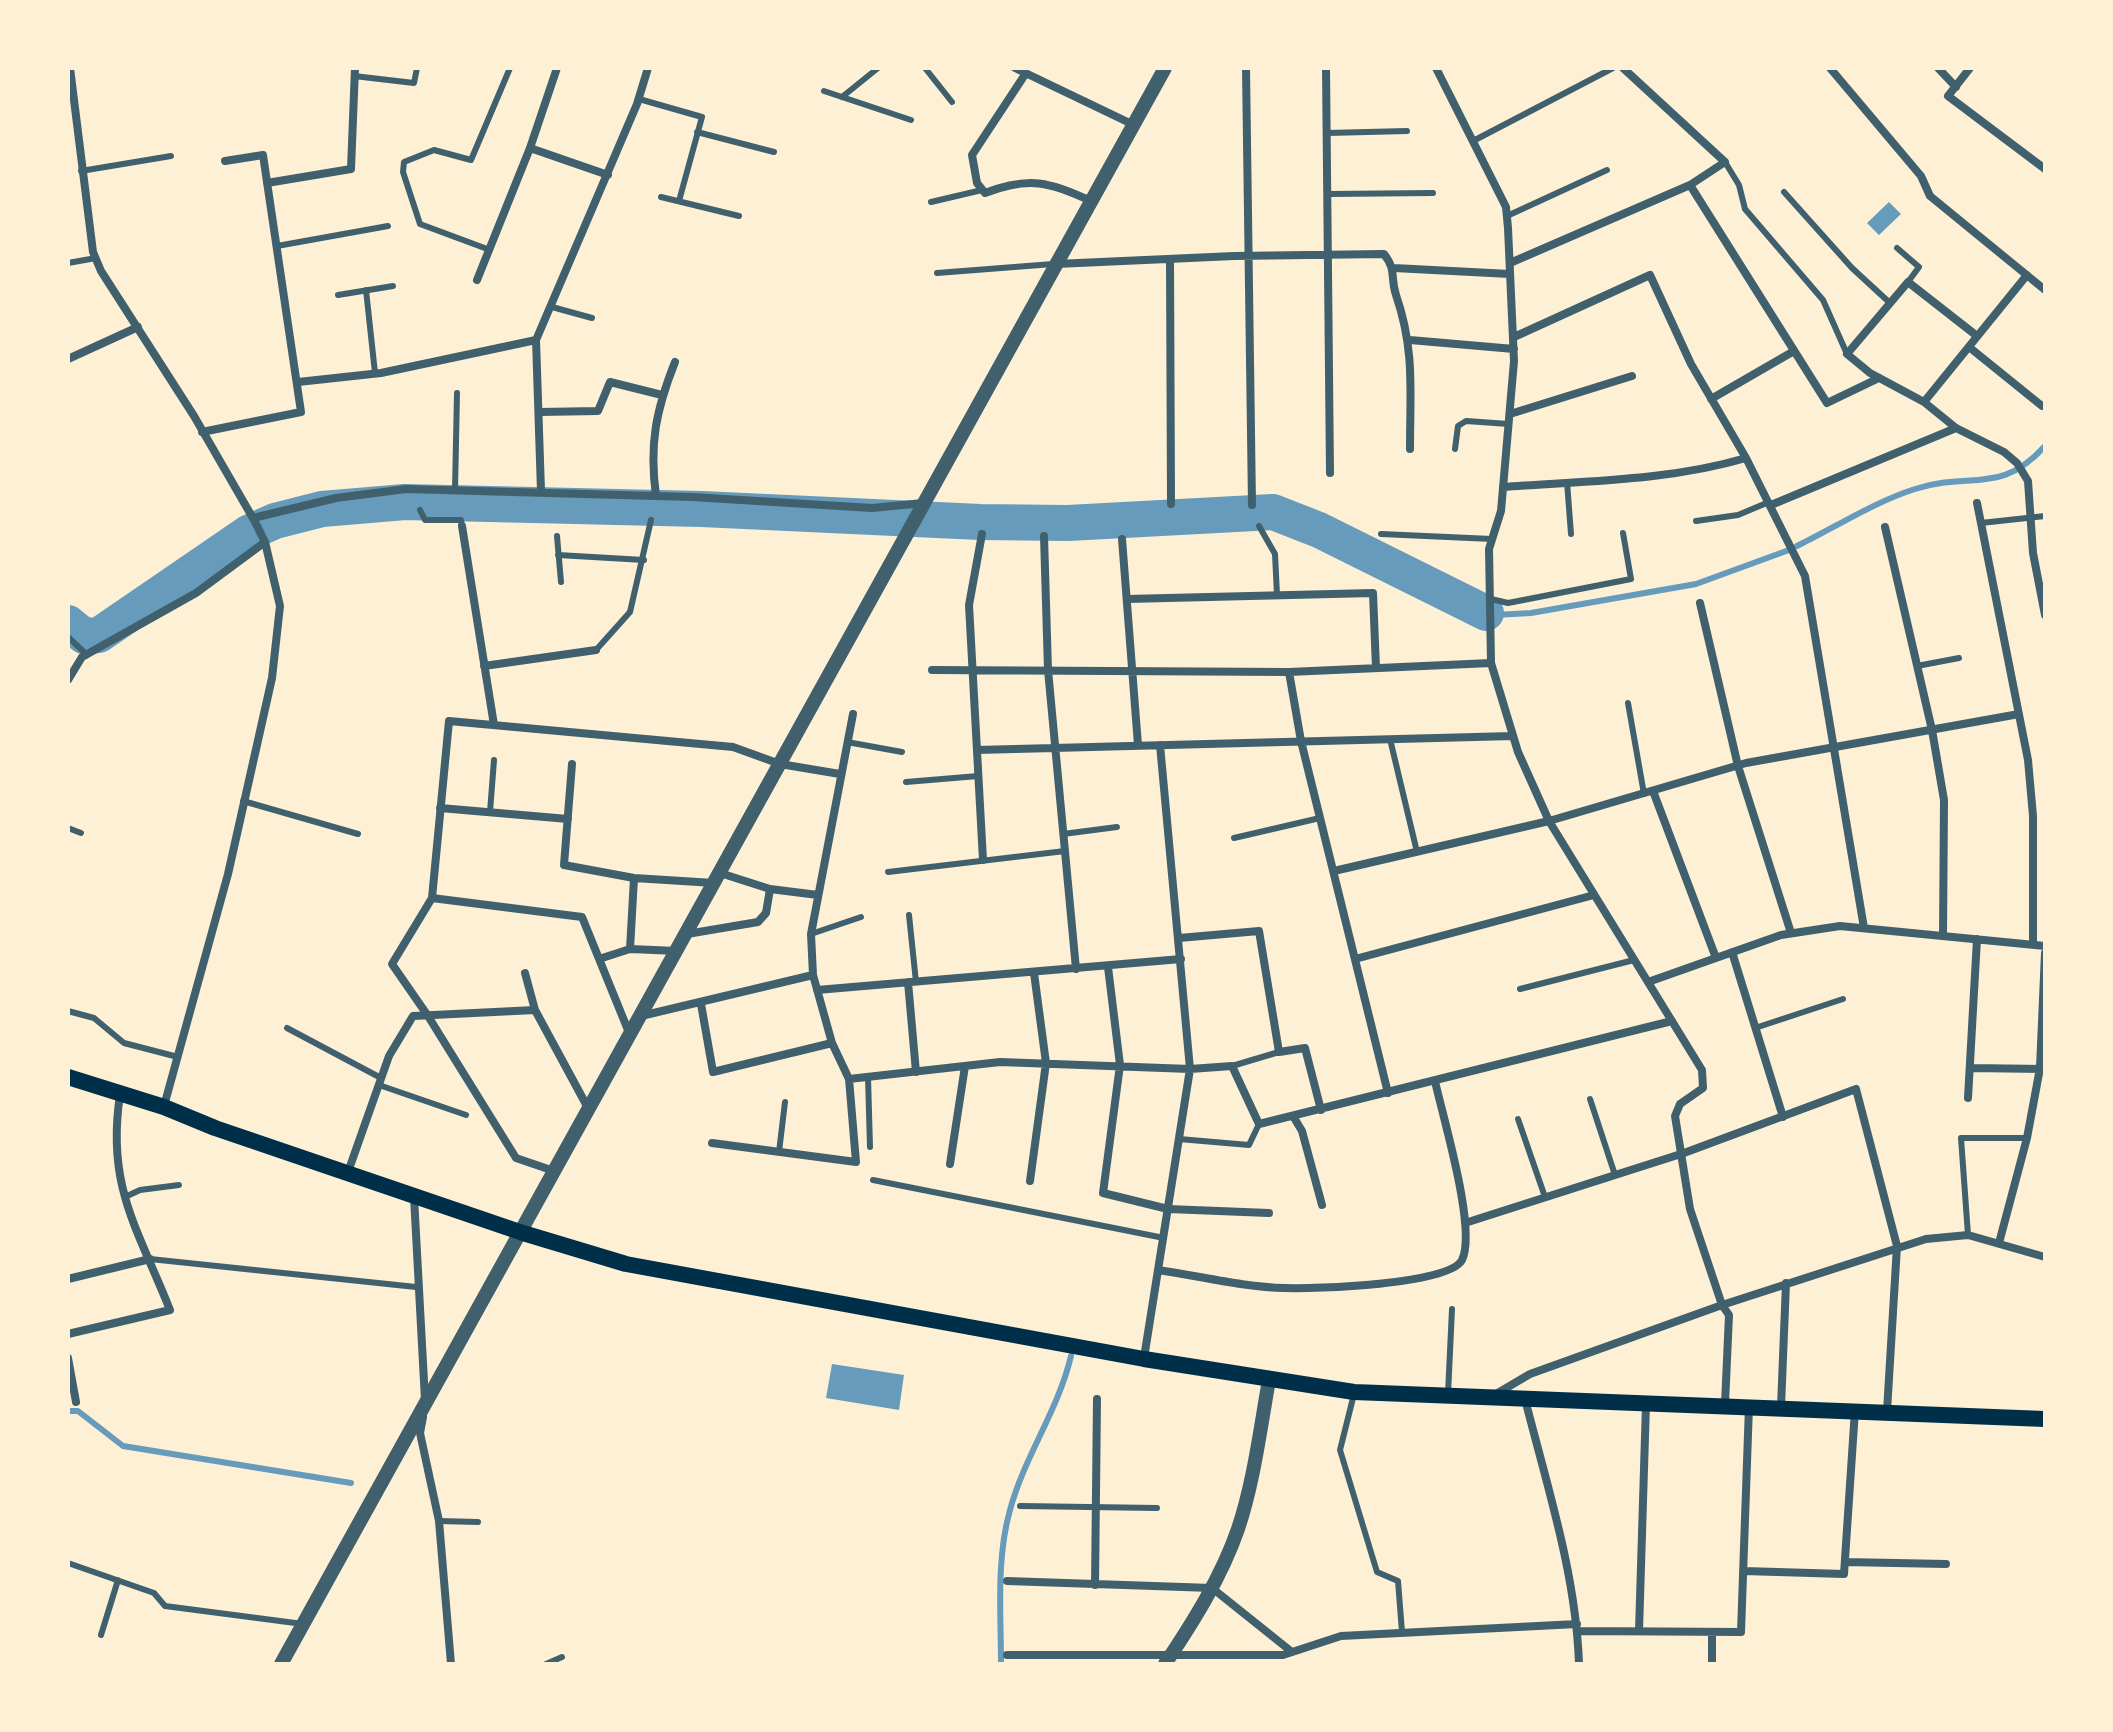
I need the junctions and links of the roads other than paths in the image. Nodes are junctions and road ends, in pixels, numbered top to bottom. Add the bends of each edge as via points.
1 (70, 68) edge
2 (417, 68) edge
3 (510, 68) edge
4 (557, 68) edge
5 (648, 68) edge
6 (878, 68) edge
7 (925, 68) edge
8 (1015, 68) edge
9 (1165, 68) edge
10 (1246, 68) edge
11 (1326, 68) edge
12 (1436, 68) edge
13 (1613, 68) edge
14 (1623, 68) edge
15 (1830, 68) edge
16 (1938, 68) edge
17 (1970, 68) edge
18 (355, 72) edge
19 (1026, 73) junction
20 (1956, 87) junction
21 (824, 91) dead end
22 (842, 97) junction
23 (639, 99) junction
24 (952, 102) dead end
25 (911, 120) dead end
26 (1134, 125) junction
27 (1407, 131) dead end
28 (697, 132) junction
29 (1327, 133) junction
30 (1473, 141) junction
31 (530, 148) junction
32 (774, 152) dead end
33 (171, 156) dead end
34 (225, 161) dead end
35 (1725, 162) junction
36 (2045, 169) edge
37 (1607, 170) dead end
38 (81, 171) junction
39 (608, 175) junction
40 (267, 183) junction
41 (1690, 185) junction
42 (982, 190) junction
43 (1784, 192) dead end
44 (1433, 193) dead end
45 (1329, 194) junction
46 (661, 197) dead end
47 (679, 201) junction
48 (1091, 201) junction
49 (931, 202) dead end
50 (739, 216) dead end
51 (1507, 216) junction
52 (388, 226) dead end
53 (277, 246) junction
54 (1897, 248) dead end
55 (490, 250) junction
56 (1330, 255) junction
57 (1249, 256) junction
58 (96, 258) junction
59 (1170, 260) junction
60 (68, 263) edge
61 (1510, 263) junction
62 (1056, 264) junction
63 (1394, 268) junction
64 (937, 273) dead end
65 (1510, 274) junction
66 (2027, 275) junction
67 (477, 280) dead end
68 (1908, 282) junction
69 (393, 286) dead end
70 (366, 290) junction
71 (2045, 290) edge
72 (338, 295) dead end
73 (1890, 303) junction
74 (552, 307) junction
75 (592, 318) dead end
76 (138, 327) junction
77 (1977, 336) junction
78 (1514, 337) junction
79 (536, 340) junction
80 (1410, 340) junction
81 (1969, 347) junction
82 (1514, 349) junction
83 (1794, 351) junction
84 (1847, 354) junction
85 (68, 359) edge
86 (675, 362) dead end
87 (375, 373) junction
88 (1632, 376) dead end
89 (1879, 378) junction
90 (298, 382) junction
91 (457, 393) dead end
92 (662, 395) junction
93 (1711, 399) junction
94 (1924, 402) junction
95 (2045, 405) edge
96 (539, 412) junction
97 (1510, 414) junction
98 (1509, 424) junction
99 (1956, 428) junction
100 (202, 432) junction
101 (1410, 449) dead end
102 (1455, 449) dead end
103 (1746, 458) junction
104 (1330, 473) dead end
105 (1567, 482) junction
106 (1503, 487) junction
107 (455, 490) junction
108 (541, 491) junction
109 (656, 496) junction
110 (1770, 503) junction
111 (1977, 503) dead end
112 (1171, 504) dead end
113 (1252, 505) dead end
114 (922, 506) junction
115 (420, 510) dead end
116 (2045, 516) edge
117 (2031, 517) junction
118 (254, 519) junction
119 (651, 520) dead end
120 (1696, 521) dead end
121 (1981, 523) junction
122 (462, 526) joint
123 (1259, 526) dead end
124 (1885, 527) dead end
125 (1623, 533) dead end
126 (982, 534) dead end
127 (1381, 534) dead end
128 (1571, 534) dead end
129 (557, 536) dead end
130 (1044, 536) dead end
131 (263, 538) junction
132 (1122, 539) dead end
133 (1492, 539) junction
134 (558, 555) junction
135 (644, 560) junction
136 (561, 582) dead end
137 (1277, 595) junction
138 (1127, 599) junction
139 (1491, 599) junction
140 (1700, 603) dead end
141 (2045, 615) edge
142 (68, 637) edge
143 (596, 650) joint
144 (87, 655) junction
145 (1959, 658) dead end
146 (1491, 663) junction
147 (484, 666) junction
148 (1917, 666) junction
149 (1376, 668) junction
150 (972, 669) junction
151 (932, 670) dead end
152 (1048, 670) junction
153 (1132, 671) junction
154 (1289, 672) junction
155 (68, 680) edge
156 (1628, 703) dead end
157 (853, 714) dead end
158 (2019, 714) junction
159 (494, 725) junction
160 (1932, 730) junction
161 (1513, 736) junction
162 (1390, 739) junction
163 (1301, 741) junction
164 (847, 742) junction
165 (1138, 745) junction
166 (1160, 745) junction
167 (1054, 748) junction
168 (1835, 748) junction
169 (977, 750) junction
170 (902, 752) dead end
171 (494, 760) dead end
172 (572, 764) dead end
173 (780, 764) junction
174 (1738, 766) junction
175 (840, 774) junction
176 (978, 776) junction
177 (906, 782) dead end
178 (1649, 792) junction
179 (243, 801) junction
180 (440, 808) junction
181 (490, 812) junction
182 (1320, 818) junction
183 (568, 819) junction
184 (1549, 821) junction
185 (1117, 827) dead end
186 (68, 828) edge
187 (81, 833) dead end
188 (2033, 833) junction
189 (2045, 833) edge
190 (358, 834) dead end
191 (1063, 834) junction
192 (1234, 838) dead end
193 (1065, 851) junction
194 (1417, 852) junction
195 (983, 860) junction
196 (1334, 871) junction
197 (888, 872) dead end
198 (634, 878) junction
199 (717, 878) junction
200 (770, 889) junction
201 (818, 895) junction
202 (1594, 895) junction
203 (432, 898) junction
204 (909, 915) dead end
205 (861, 917) dead end
206 (1864, 928) junction
207 (1791, 933) junction
208 (687, 934) junction
209 (811, 934) junction
210 (1943, 936) junction
211 (1179, 938) junction
212 (1977, 939) junction
213 (2033, 944) junction
214 (2045, 946) edge
215 (630, 949) junction
216 (677, 951) junction
217 (1732, 952) junction
218 (2045, 953) edge
219 (1716, 958) junction
220 (599, 959) junction
221 (1181, 959) junction
222 (1355, 959) junction
223 (1634, 960) junction
224 (1108, 967) junction
225 (1076, 969) junction
226 (525, 973) dead end
227 (1034, 973) junction
228 (813, 975) junction
229 (912, 982) junction
230 (1648, 982) junction
231 (1520, 989) dead end
232 (817, 990) junction
233 (1843, 999) dead end
234 (701, 1004) junction
235 (535, 1010) junction
236 (68, 1011) edge
237 (428, 1016) junction
238 (641, 1016) junction
239 (1672, 1021) junction
240 (287, 1028) dead end
241 (1755, 1028) junction
242 (630, 1035) junction
243 (832, 1043) junction
244 (1279, 1052) junction
245 (178, 1057) junction
246 (1046, 1063) junction
247 (1120, 1065) junction
248 (965, 1066) junction
249 (1232, 1066) junction
250 (1970, 1068) junction
251 (2042, 1068) edge
252 (1190, 1069) junction
253 (916, 1072) junction
254 (68, 1077) edge
255 (868, 1077) junction
256 (849, 1079) junction
257 (1435, 1081) junction
258 (380, 1082) junction
259 (1388, 1093) junction
260 (120, 1095) junction
261 (1968, 1098) dead end
262 (1590, 1099) dead end
263 (785, 1102) dead end
264 (164, 1107) junction
265 (589, 1109) junction
266 (1321, 1110) junction
267 (466, 1115) dead end
268 (1293, 1116) junction
269 (1783, 1117) junction
270 (1518, 1119) dead end
271 (1259, 1124) junction
272 (2027, 1138) junction
273 (1179, 1139) junction
274 (712, 1143) dead end
275 (870, 1147) dead end
276 (779, 1152) junction
277 (1684, 1153) junction
278 (950, 1164) dead end
279 (554, 1171) junction
280 (348, 1172) junction
281 (1615, 1175) junction
282 (873, 1180) dead end
283 (1030, 1181) dead end
284 (179, 1185) dead end
285 (123, 1197) junction
286 (414, 1197) junction
287 (1545, 1197) junction
288 (1322, 1205) dead end
289 (1168, 1209) junction
290 (1269, 1213) dead end
291 (1465, 1223) junction
292 (523, 1233) junction
293 (1968, 1235) junction
294 (1164, 1238) junction
295 (1999, 1243) junction
296 (1897, 1246) junction
297 (2045, 1257) edge
298 (150, 1259) junction
299 (1158, 1270) junction
300 (68, 1279) edge
301 (1786, 1283) junction
302 (416, 1287) junction
303 (1722, 1305) junction
304 (1452, 1309) dead end
305 (68, 1334) edge
306 (68, 1358) edge
307 (1144, 1359) junction
308 (1269, 1380) junction
309 (1354, 1392) junction
310 (1448, 1395) junction
311 (1492, 1397) junction
312 (1097, 1399) dead end
313 (1525, 1399) junction
314 (425, 1401) junction
315 (76, 1402) dead end
316 (1646, 1402) junction
317 (1725, 1404) junction
318 (1749, 1406) junction
319 (1781, 1407) junction
320 (1855, 1410) junction
321 (1887, 1411) junction
322 (2045, 1419) edge
323 (1020, 1506) dead end
324 (1096, 1508) junction
325 (1157, 1508) dead end
326 (439, 1521) junction
327 (478, 1522) dead end
328 (1845, 1562) junction
329 (68, 1563) edge
330 (1946, 1564) dead end
331 (1744, 1571) junction
332 (118, 1580) junction
333 (1007, 1581) dead end
334 (1095, 1585) junction
335 (1212, 1588) junction
336 (303, 1624) junction
337 (1577, 1627) junction
338 (1639, 1631) junction
339 (1402, 1632) junction
340 (1712, 1632) junction
341 (101, 1635) dead end
342 (1292, 1652) junction
343 (1007, 1655) dead end
344 (562, 1657) dead end
345 (1043, 1660) edge
346 (1168, 1660) edge
347 (281, 1664) edge
348 (451, 1664) edge
349 (546, 1664) edge
350 (1579, 1664) edge
351 (1712, 1664) edge

1 - 38 street
2 - 18 lane via 414,83
3 - 55 lane via 471,160 434,150 404,162 420,224
4 - 31 street
5 - 23 street
6 - 22 lane
7 - 24 lane
8 - 19 street
9 - 26 street
10 - 57 street
11 - 29 street
12 - 30 street
13 - 30 lane
14 - 35 street
15 - 66 street via 1921,176 1930,196
16 - 20 street
17 - 20 street
18 - 40 street via 351,169
19 - 26 street
19 - 42 street via 972,155
20 - 36 street via 1948,96
21 - 22 lane
22 - 25 lane
23 - 28 lane via 702,117
23 - 39 street
26 - 48 street
27 - 29 lane
28 - 32 lane
28 - 47 lane
29 - 45 street
30 - 51 street
31 - 39 street
31 - 55 street
33 - 38 lane
34 - 40 street via 263,155
35 - 41 street
35 - 84 lane via 1745,209 1823,300
37 - 51 lane
38 - 58 street
39 - 74 street
40 - 53 street
41 - 61 street
41 - 83 street
42 - 48 street via 1033,181
42 - 49 lane
43 - 73 lane
44 - 45 lane
45 - 56 street
46 - 47 lane
47 - 50 lane
48 - 62 street
51 - 61 street
52 - 53 lane
53 - 90 street
54 - 68 lane via 1919,267
55 - 67 street
56 - 57 street
56 - 63 street via 1384,254
56 - 104 street
57 - 59 street
57 - 113 street
58 - 60 lane
58 - 76 street
59 - 62 street
59 - 112 street
61 - 65 street
62 - 64 lane
62 - 114 street
63 - 65 street
63 - 80 street via 1395,293
65 - 78 street
66 - 71 street
66 - 77 street
68 - 73 street
68 - 77 street
69 - 70 lane
70 - 72 lane
70 - 87 lane
73 - 84 street
74 - 75 lane
74 - 79 street
76 - 85 street
76 - 100 street
77 - 81 street
78 - 82 street
78 - 93 street via 1650,275
79 - 87 street
79 - 96 street
80 - 82 street
80 - 101 street
81 - 94 street
81 - 95 street
82 - 97 street
83 - 89 street via 1827,403
83 - 93 street
84 - 89 street
86 - 92 street
87 - 90 street
88 - 97 street
89 - 94 street
90 - 100 street via 301,412
91 - 107 lane
92 - 96 street via 610,382 598,411
92 - 109 street via 651,455
93 - 103 street
94 - 99 street
96 - 108 street
97 - 98 street
98 - 102 lane via 1466,421 1458,426
98 - 106 street
99 - 110 street
99 - 117 street via 2017,463 2024,474
100 - 118 street
103 - 105 street via 1652,475
103 - 110 street
105 - 106 street
105 - 128 lane
106 - 133 street
107 - 108 street
107 - 118 street via 406,489 336,498
108 - 109 street
109 - 114 street
110 - 120 lane via 1738,515
110 - 168 street via 1805,576
111 - 121 street
114 - 173 street
115 - 122 lane via 425,520 461,520
116 - 117 lane
117 - 121 lane
117 - 141 street
118 - 131 street
119 - 135 lane
121 - 158 street
122 - 147 street
123 - 137 lane via 1275,554
124 - 148 street
125 - 139 lane via 1631,579 1508,603
126 - 150 street via 969,605
127 - 133 lane
129 - 134 lane
130 - 152 street
131 - 144 street via 196,593
131 - 179 street via 280,606 272,678
132 - 138 street
133 - 139 street
134 - 135 lane
134 - 136 lane
135 - 143 lane via 630,612
137 - 138 street
137 - 149 street via 1373,593
138 - 153 street
139 - 146 street
140 - 174 street
142 - 144 lane
143 - 147 street
144 - 155 street
145 - 148 lane
146 - 149 street
146 - 161 street
147 - 159 street
148 - 160 street
149 - 154 street
150 - 151 street
150 - 152 street
150 - 169 street
152 - 153 street
152 - 167 street
153 - 154 street
153 - 165 street
154 - 163 street
156 - 178 lane
157 - 164 street
158 - 160 street
158 - 188 street
159 - 173 street via 733,747
159 - 180 street via 449,721
160 - 168 street
160 - 210 street via 1944,800
161 - 162 street
161 - 184 street
162 - 163 street
162 - 194 lane
163 - 166 street
163 - 182 street
164 - 170 lane
164 - 175 street
165 - 166 street
165 - 167 street
166 - 211 street
167 - 169 street
167 - 191 street
168 - 174 street
168 - 206 street
169 - 176 street
171 - 181 lane
172 - 183 street
173 - 175 street
173 - 199 street
174 - 178 street
174 - 207 street
175 - 201 street
176 - 177 lane
176 - 195 street
178 - 184 street
178 - 219 street
179 - 190 lane
179 - 245 street
180 - 181 street
180 - 203 street
181 - 183 street
182 - 192 lane
182 - 196 street
183 - 198 street via 564,865
184 - 194 street
184 - 202 street
185 - 191 lane
186 - 187 lane
188 - 189 street
188 - 213 street
191 - 193 street
193 - 195 lane
193 - 225 street
194 - 196 street
195 - 197 lane
196 - 222 street
198 - 199 street
198 - 215 street
199 - 200 street
199 - 208 street
200 - 201 street
200 - 208 street via 766,913 758,922
201 - 209 street
202 - 222 street
202 - 223 street
203 - 220 street via 582,917
203 - 237 street via 392,964
204 - 229 lane
205 - 209 lane
206 - 207 street
206 - 210 street
207 - 217 street
208 - 216 street
209 - 228 street
210 - 212 street
211 - 221 street
211 - 244 street via 1259,931
212 - 213 street
212 - 250 street
213 - 214 street
215 - 216 street
215 - 220 street
216 - 238 street
217 - 219 street
217 - 241 street
218 - 251 street
219 - 230 street
220 - 242 street
221 - 224 street
221 - 252 street
222 - 259 street
223 - 230 street
223 - 231 lane
224 - 225 street
224 - 247 street
225 - 227 street
226 - 235 street
227 - 229 street
227 - 246 street
228 - 232 street
228 - 234 street
229 - 232 street
229 - 253 street
230 - 239 street
232 - 243 street
233 - 241 lane
234 - 238 street
234 - 243 street via 713,1072
235 - 237 street
235 - 265 street
236 - 245 lane via 94,1018 124,1043
237 - 258 street via 413,1016
237 - 279 street via 516,1158
238 - 242 street
239 - 257 street
239 - 277 street via 1702,1070 1703,1088 1680,1104 1675,1116
240 - 258 lane
241 - 269 street
242 - 265 street
243 - 256 street
244 - 249 lane
244 - 266 street via 1305,1048
245 - 264 street
246 - 247 street
246 - 248 street
246 - 283 street
247 - 252 street
247 - 289 street via 1103,1193
248 - 253 street
248 - 278 street
249 - 252 street
249 - 271 street
250 - 251 street
250 - 261 street
251 - 272 street
252 - 273 street
253 - 255 street
254 - 260 main road
255 - 256 street
255 - 275 lane
256 - 276 street via 856,1162
257 - 259 street
257 - 291 street
258 - 267 lane
258 - 280 street
259 - 266 street
260 - 264 main road
260 - 285 street via 115,1161
262 - 281 lane
263 - 276 lane
264 - 280 main road
265 - 279 street
266 - 268 street
268 - 271 street
268 - 288 street
269 - 277 street
269 - 296 street via 1856,1089
270 - 287 lane
271 - 273 lane via 1249,1145
272 - 293 lane via 1961,1138
272 - 295 street
273 - 289 street
274 - 276 street
277 - 281 street
277 - 303 street via 1690,1209
279 - 292 street
280 - 286 main road
281 - 287 street
282 - 294 lane
284 - 285 lane
285 - 298 street
286 - 292 main road
286 - 302 street
287 - 291 street
289 - 290 street
289 - 294 street
291 - 299 street via 1462,1260 1452,1271 1411,1280 1285,1288
292 - 307 main road via 626,1264
292 - 314 street
293 - 295 street
293 - 296 street
294 - 299 street
295 - 297 street
296 - 301 street
296 - 321 street
298 - 300 street
298 - 302 lane
298 - 305 street via 170,1310
299 - 307 street
301 - 303 street
301 - 319 street
302 - 314 street
303 - 311 street via 1530,1374
303 - 317 street via 1729,1315
304 - 310 lane
306 - 315 street
307 - 308 main road
308 - 309 main road
308 - 335 street via 1237,1530
309 - 310 main road
309 - 339 lane via 1340,1450 1377,1572 1398,1581
310 - 311 main road
311 - 313 main road
312 - 324 street
313 - 316 main road
313 - 337 street
314 - 326 street via 420,1433
314 - 336 street
316 - 317 main road
316 - 338 street
317 - 318 main road
318 - 319 main road
318 - 331 street
319 - 320 main road
320 - 321 main road
320 - 328 street
321 - 322 main road
323 - 324 lane
324 - 325 lane
324 - 334 street
326 - 327 lane
326 - 348 street
328 - 330 street
328 - 331 street via 1844,1574
329 - 332 lane
331 - 340 street via 1741,1632
332 - 336 lane via 154,1593 165,1606
332 - 341 lane
333 - 334 street
334 - 335 street
335 - 342 street
335 - 346 street
336 - 347 street
337 - 338 street
337 - 339 street
337 - 350 street
338 - 340 street
339 - 342 street via 1341,1636
340 - 351 street
342 - 346 street
343 - 345 street
344 - 349 lane
345 - 346 street

